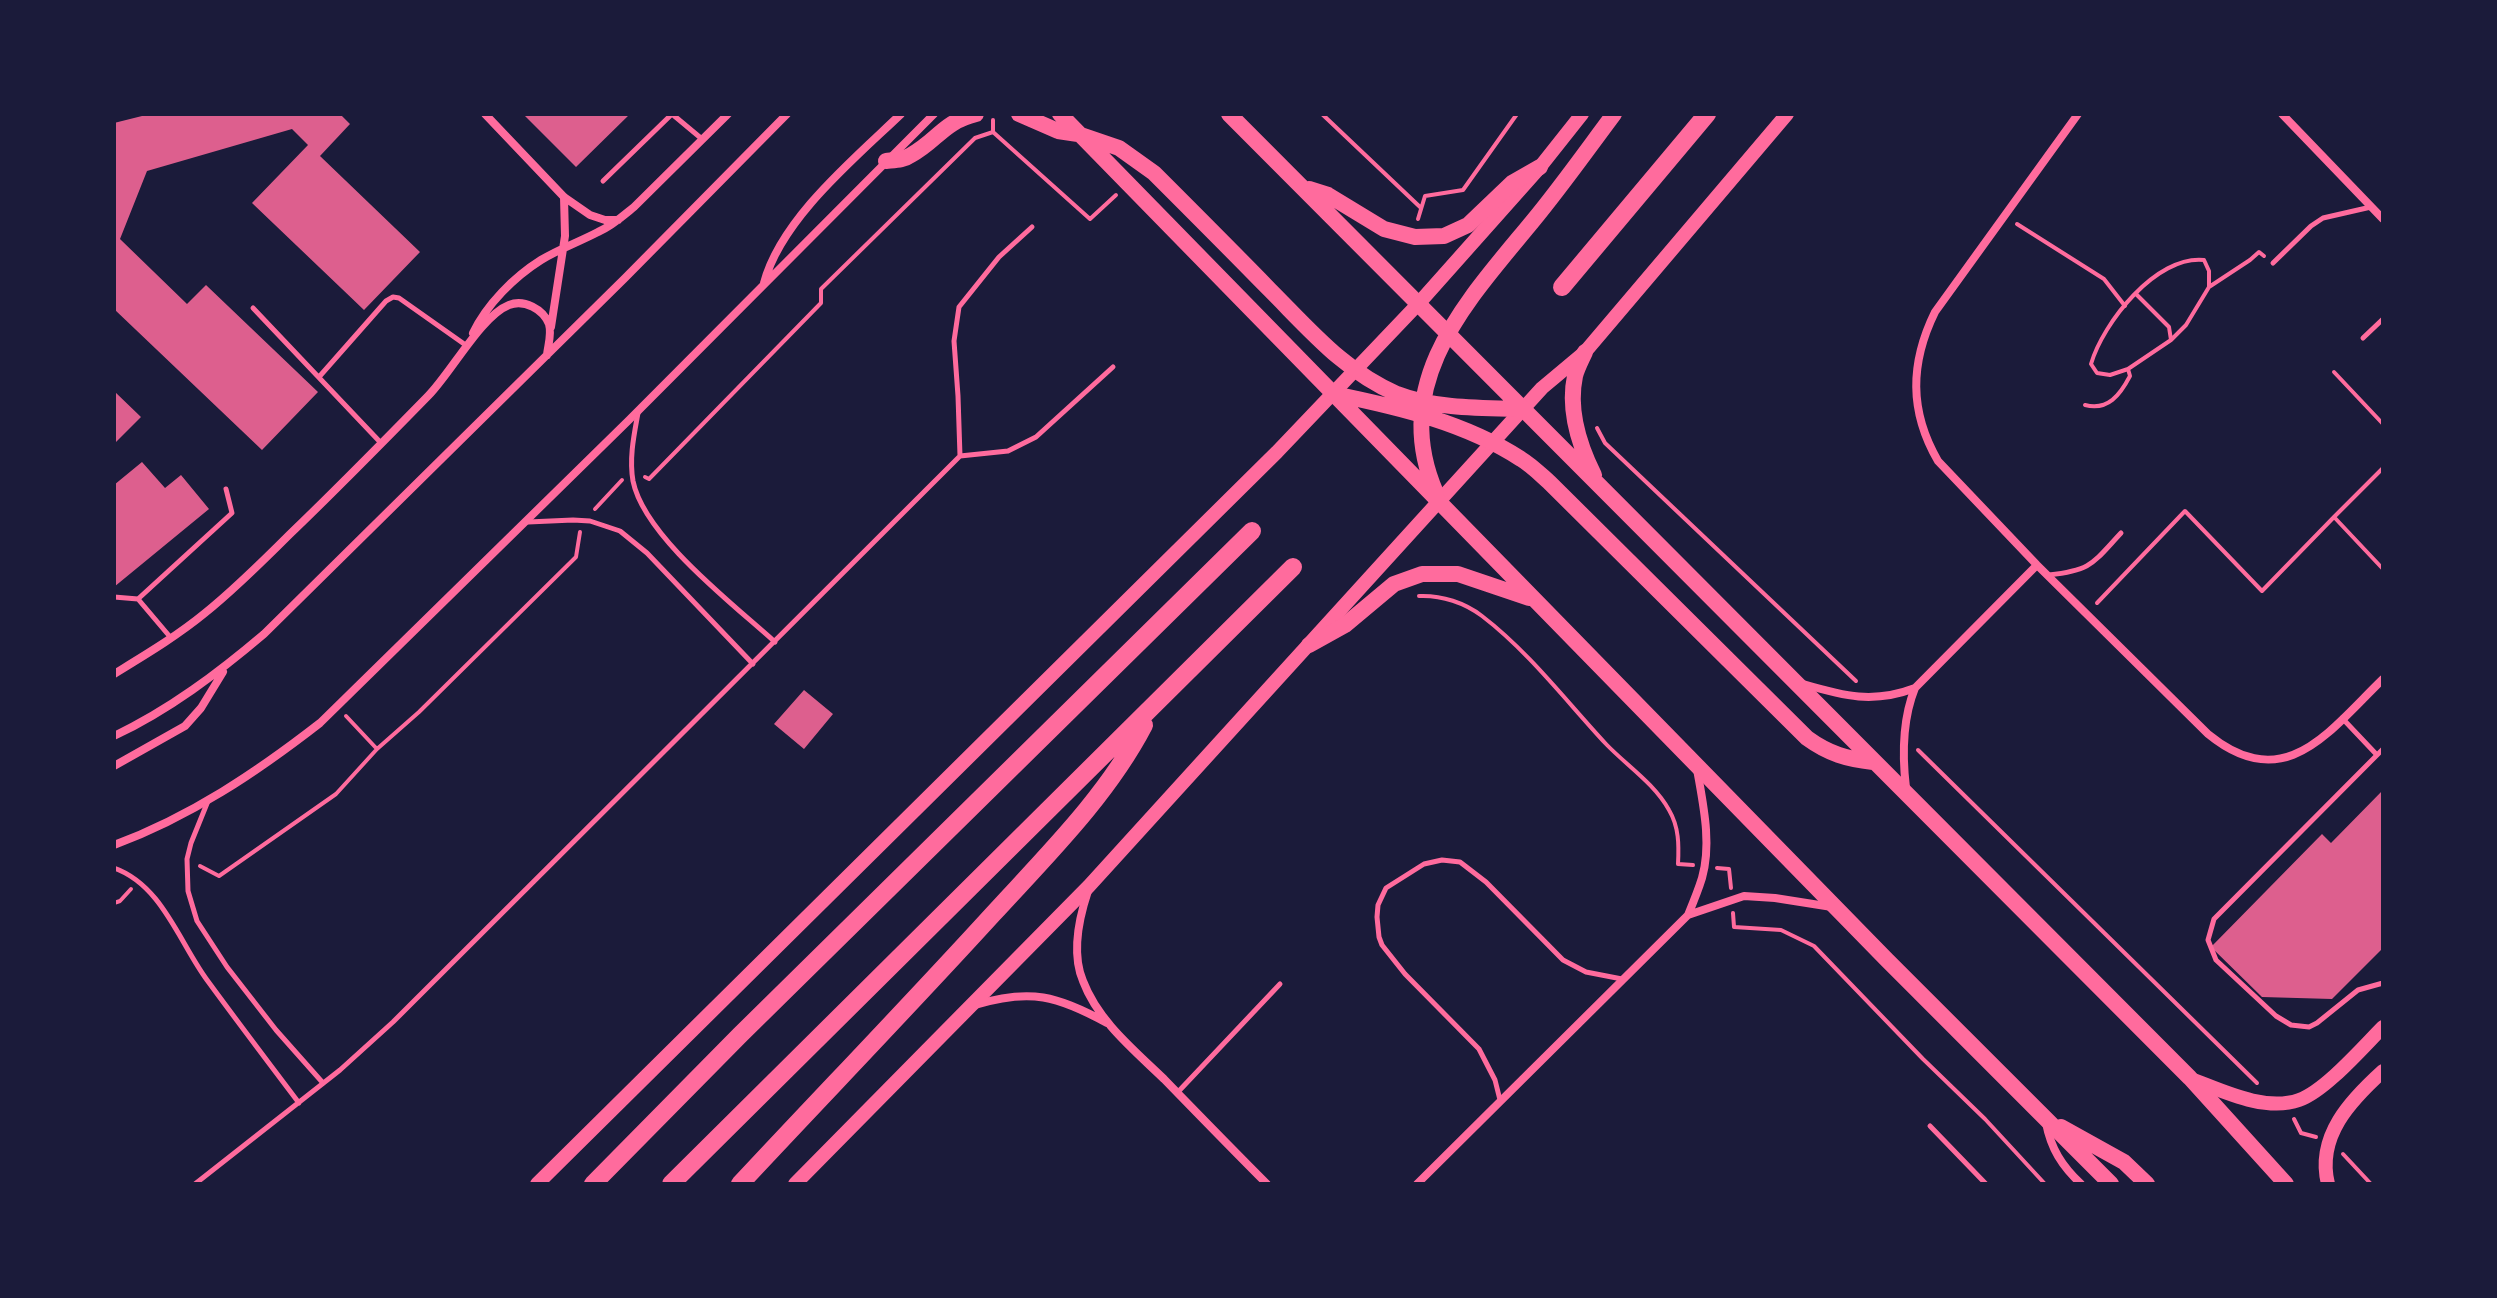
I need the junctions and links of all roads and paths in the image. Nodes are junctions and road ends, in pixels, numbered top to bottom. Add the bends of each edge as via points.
1 (485, 114) edge
2 (672, 114) edge
3 (728, 114) edge
4 (787, 114) edge
5 (901, 114) edge
6 (934, 114) edge
7 (976, 114) edge
8 (1019, 114) edge
9 (1060, 114) edge
10 (1229, 114) edge
11 (1322, 114) edge
12 (1517, 114) edge
13 (1582, 114) edge
14 (1614, 114) edge
15 (1707, 114) edge
16 (1787, 114) edge
17 (2078, 114) edge
18 (2282, 114) edge
19 (993, 132) dead end
20 (1078, 134) junction
21 (703, 139) junction
22 (886, 161) junction
23 (1540, 167) junction
24 (603, 181) dead end
25 (1127, 184) junction
26 (1305, 188) junction
27 (564, 197) junction
28 (1420, 207) junction
29 (2372, 207) junction
30 (2004, 216) junction
31 (2383, 219) edge
32 (619, 220) junction
33 (1032, 227) dead end
34 (1415, 237) junction
35 (563, 248) junction
36 (2273, 263) joint
37 (764, 283) junction
38 (1562, 287) dead end
39 (2209, 287) junction
40 (2136, 294) junction
41 (1419, 303) junction
42 (2125, 306) junction
43 (253, 308) dead end
44 (2383, 319) edge
45 (550, 332) junction
46 (1448, 333) junction
47 (2363, 338) dead end
48 (2171, 340) junction
49 (468, 343) junction
50 (1585, 352) junction
51 (547, 355) junction
52 (1113, 367) dead end
53 (2128, 369) junction
54 (1355, 371) junction
55 (2334, 372) dead end
56 (319, 377) junction
57 (1333, 394) junction
58 (1574, 404) junction
59 (2085, 405) dead end
60 (1422, 409) junction
61 (1523, 409) junction
62 (638, 410) junction
63 (2383, 424) edge
64 (381, 443) junction
65 (1493, 443) junction
66 (960, 456) junction
67 (2383, 468) edge
68 (1600, 487) junction
69 (226, 489) dead end
70 (1440, 502) junction
71 (2334, 517) junction
72 (523, 523) junction
73 (1252, 531) dead end
74 (2121, 533) dead end
75 (2037, 565) junction
76 (1293, 567) dead end
77 (2383, 569) edge
78 (2048, 576) junction
79 (1408, 578) junction
80 (114, 597) edge
81 (138, 599) junction
82 (1535, 600) junction
83 (2087, 613) junction
84 (171, 638) junction
85 (775, 642) junction
86 (1309, 645) junction
87 (753, 664) junction
88 (225, 668) junction
89 (114, 674) edge
90 (2383, 679) edge
91 (1793, 681) junction
92 (1915, 688) junction
93 (1875, 698) junction
94 (338, 706) junction
95 (1154, 707) junction
96 (2342, 718) junction
97 (1904, 735) junction
98 (114, 736) edge
99 (377, 749) dead end
100 (2383, 749) edge
101 (2377, 755) junction
102 (1873, 762) junction
103 (1696, 764) junction
104 (114, 766) edge
105 (1906, 795) junction
106 (209, 799) junction
107 (114, 845) edge
108 (1704, 866) junction
109 (114, 868) edge
110 (138, 882) junction
111 (1089, 886) junction
112 (1732, 898) junction
113 (114, 903) edge
114 (1836, 908) junction
115 (1688, 915) junction
116 (1623, 979) junction
117 (2383, 983) edge
118 (1280, 984) dead end
119 (973, 1005) junction
120 (1108, 1023) junction
121 (2383, 1027) edge
122 (2383, 1071) edge
123 (2190, 1078) junction
124 (323, 1083) junction
125 (1177, 1093) junction
126 (1500, 1101) junction
127 (2284, 1102) junction
128 (299, 1103) junction
129 (2045, 1118) junction
130 (1930, 1126) dead end
131 (2330, 1140) junction
132 (195, 1184) edge
133 (537, 1184) edge
134 (593, 1184) edge
135 (671, 1184) edge
136 (740, 1184) edge
137 (795, 1184) edge
138 (1267, 1184) edge
139 (1417, 1184) edge
140 (1986, 1184) edge
141 (2045, 1184) edge
142 (2081, 1184) edge
143 (2111, 1184) edge
144 (2147, 1184) edge
145 (2286, 1184) edge
146 (2328, 1184) edge
147 (2371, 1184) edge

1 - 27 street
2 - 21 lane
2 - 24 lane
3 - 21 street
4 - 51 street
5 - 37 street via 787,231
6 - 22 street
7 - 22 main road via 944,128 911,156
8 - 20 main road
9 - 20 main road
10 - 26 main road
11 - 28 path
12 - 28 path via 1463,190 1425,196
13 - 23 street
14 - 46 main road via 1484,278
15 - 38 highway
16 - 50 street
17 - 30 street
18 - 29 street
19 - 25 path via 1090,219
20 - 25 main road
20 - 54 main road via 1119,148 1154,173
21 - 32 street
22 - 37 street
23 - 34 main road via 1512,183 1468,225 1444,236
23 - 41 street
25 - 57 main road
26 - 34 main road via 1328,195 1384,229
26 - 41 main road
27 - 32 street via 590,215
27 - 35 street
28 - 34 path
29 - 31 street
29 - 36 lane via 2323,218
30 - 42 path via 2104,279
30 - 75 street via 1925,332 1916,377 1917,410 1938,461
32 - 35 street
33 - 66 lane via 999,257 959,307 954,341
35 - 45 street
35 - 49 street via 514,282 481,318
36 - 39 path via 2259,252
37 - 62 street
39 - 40 path via 2204,260 2194,259 2163,271
39 - 48 path
40 - 42 path
40 - 48 path via 2169,327
41 - 46 main road
41 - 54 street
42 - 53 path via 2103,333 2091,364 2097,373 2110,375
43 - 56 lane
44 - 47 lane
45 - 49 street via 532,306 515,304 501,310
45 - 51 street
46 - 60 main road via 1432,365
46 - 61 main road
48 - 53 path
49 - 56 lane via 393,297
49 - 64 street via 432,393
50 - 58 main road via 1575,375
50 - 61 street
51 - 88 street
52 - 66 lane via 1036,437 1008,451
53 - 59 path via 2130,376 2118,396 2093,407
54 - 57 street
54 - 60 main road
55 - 63 path
56 - 64 lane
57 - 60 main road
57 - 70 main road
57 - 133 street
58 - 68 main road via 1577,433
58 - 93 path via 1586,406 1605,443
60 - 61 main road
60 - 65 main road
60 - 70 main road via 1425,460
61 - 65 street
61 - 68 main road
62 - 72 street
62 - 85 lane via 632,471 644,511 665,539
64 - 84 street via 248,575
65 - 70 street
65 - 102 main road via 1549,482 1807,738 1840,757
66 - 85 lane
67 - 71 path
68 - 91 main road
69 - 81 lane via 232,513
70 - 82 main road
70 - 86 street
71 - 77 path
71 - 83 path via 2262,591 2185,511
72 - 87 lane via 590,521 620,531
72 - 94 street
73 - 134 highway
74 - 78 lane via 2089,566
75 - 78 street
75 - 92 street
76 - 95 highway
78 - 83 street
79 - 82 main road via 1458,574
79 - 86 main road
79 - 108 path via 1412,596 1461,603 1512,644 1669,809 1678,864
80 - 81 lane
81 - 84 lane
82 - 103 main road
83 - 96 street via 2208,734 2233,752 2268,761 2284,759 2319,741
84 - 89 street
85 - 87 lane
86 - 111 street
87 - 124 lane via 393,1022
88 - 98 street
88 - 104 street via 185,726
90 - 96 street
91 - 93 street via 1840,695
91 - 102 main road
92 - 93 street
92 - 97 street
94 - 99 path
94 - 106 street via 275,758
95 - 135 highway
95 - 136 highway via 1117,771 1081,815
96 - 101 lane
97 - 105 street
97 - 127 path via 2255,1081
100 - 101 lane
101 - 117 lane via 2214,919 2208,940 2216,960 2291,1025 2309,1027 2358,990
102 - 105 main road
103 - 108 street via 1706,828
103 - 114 main road
105 - 123 main road
106 - 107 street
106 - 124 lane via 187,859 188,891 197,921 276,1030
108 - 112 path via 1729,869
108 - 115 street
109 - 110 lane
110 - 113 path
110 - 128 lane via 170,918 195,963
111 - 119 street
111 - 120 street via 1080,915 1079,967
112 - 114 street via 1758,896
112 - 115 street
112 - 141 path via 1734,927 1781,930 1814,946
114 - 129 main road
115 - 116 street
116 - 126 street
116 - 126 lane via 1586,972 1563,960 1460,862 1424,864 1386,888 1377,917 1382,945 1479,1049
118 - 125 lane
119 - 120 street via 1040,997 1071,1003
119 - 137 street
120 - 125 street
121 - 127 street via 2313,1092
122 - 131 street via 2354,1098
123 - 127 street via 2232,1094
123 - 145 main road
124 - 128 lane
125 - 138 street
126 - 139 street
127 - 131 path via 2301,1133
128 - 132 lane
129 - 142 street via 2055,1153
129 - 143 main road
129 - 144 main road via 2124,1162
130 - 140 lane
131 - 146 street
131 - 147 path

